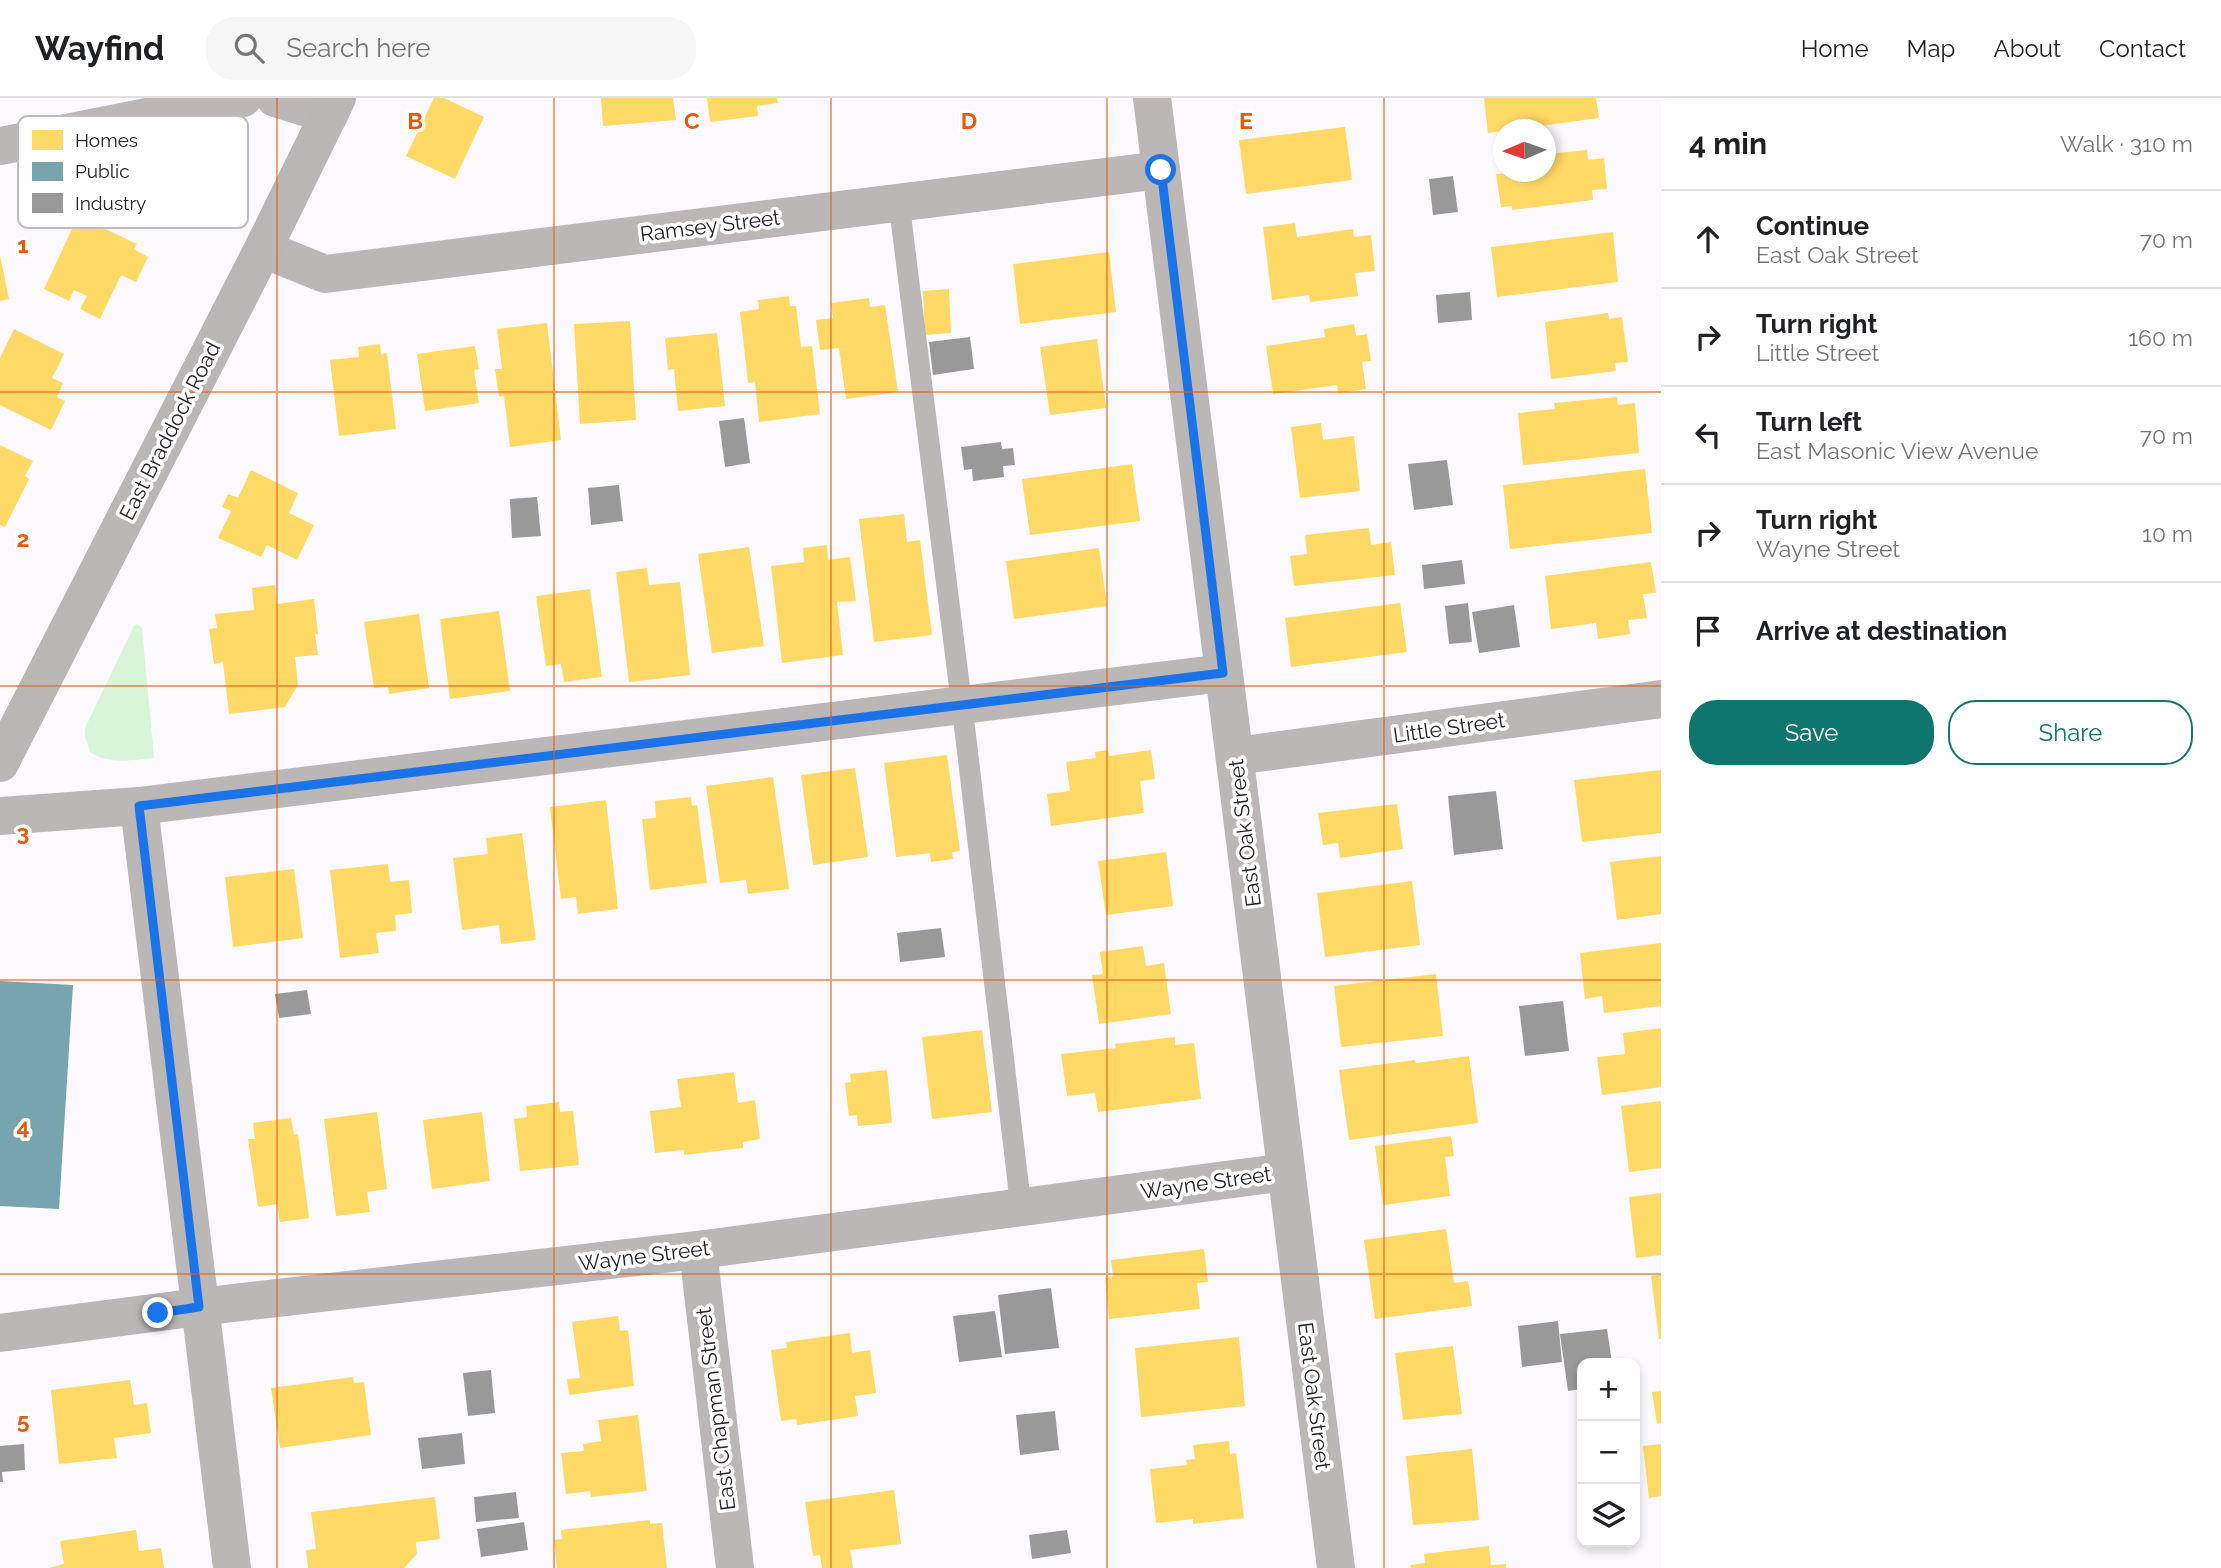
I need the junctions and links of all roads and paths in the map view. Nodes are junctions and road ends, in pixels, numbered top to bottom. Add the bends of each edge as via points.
1 (243, 98) edge
2 (275, 98) edge
3 (1152, 98) edge
4 (333, 106) edge
5 (152, 116) edge
6 (18, 142) edge
7 (0, 146) edge
8 (1161, 170) junction
9 (898, 203) junction
10 (263, 249) junction
11 (1223, 673) junction
12 (1661, 699) edge
13 (962, 705) junction
14 (1236, 756) junction
15 (0, 763) edge
16 (139, 806) junction
17 (0, 816) edge
18 (1286, 1172) junction
19 (1021, 1208) junction
20 (698, 1250) junction
21 (199, 1307) junction
22 (0, 1333) edge
23 (232, 1568) edge
24 (735, 1568) edge
25 (1336, 1568) edge

1 - 5 street
2 - 4 street
3 - 8 street, East Oak Street
4 - 10 main road, East Braddock Road
6 - 7 street
8 - 9 street, Ramsey Street
8 - 11 street, East Oak Street
9 - 10 street, Ramsey Street via 325,274
9 - 13 lane
10 - 15 main road, East Braddock Road
11 - 13 street
11 - 14 street, East Oak Street
12 - 14 street, Little Street
13 - 16 street
13 - 19 lane
14 - 18 street, East Oak Street
16 - 17 street
16 - 21 street
18 - 19 street, Wayne Street
18 - 25 street, East Oak Street
19 - 20 street, Wayne Street
20 - 21 street, Wayne Street
20 - 24 street, East Chapman Street
21 - 22 street, Wayne Street
21 - 23 street

